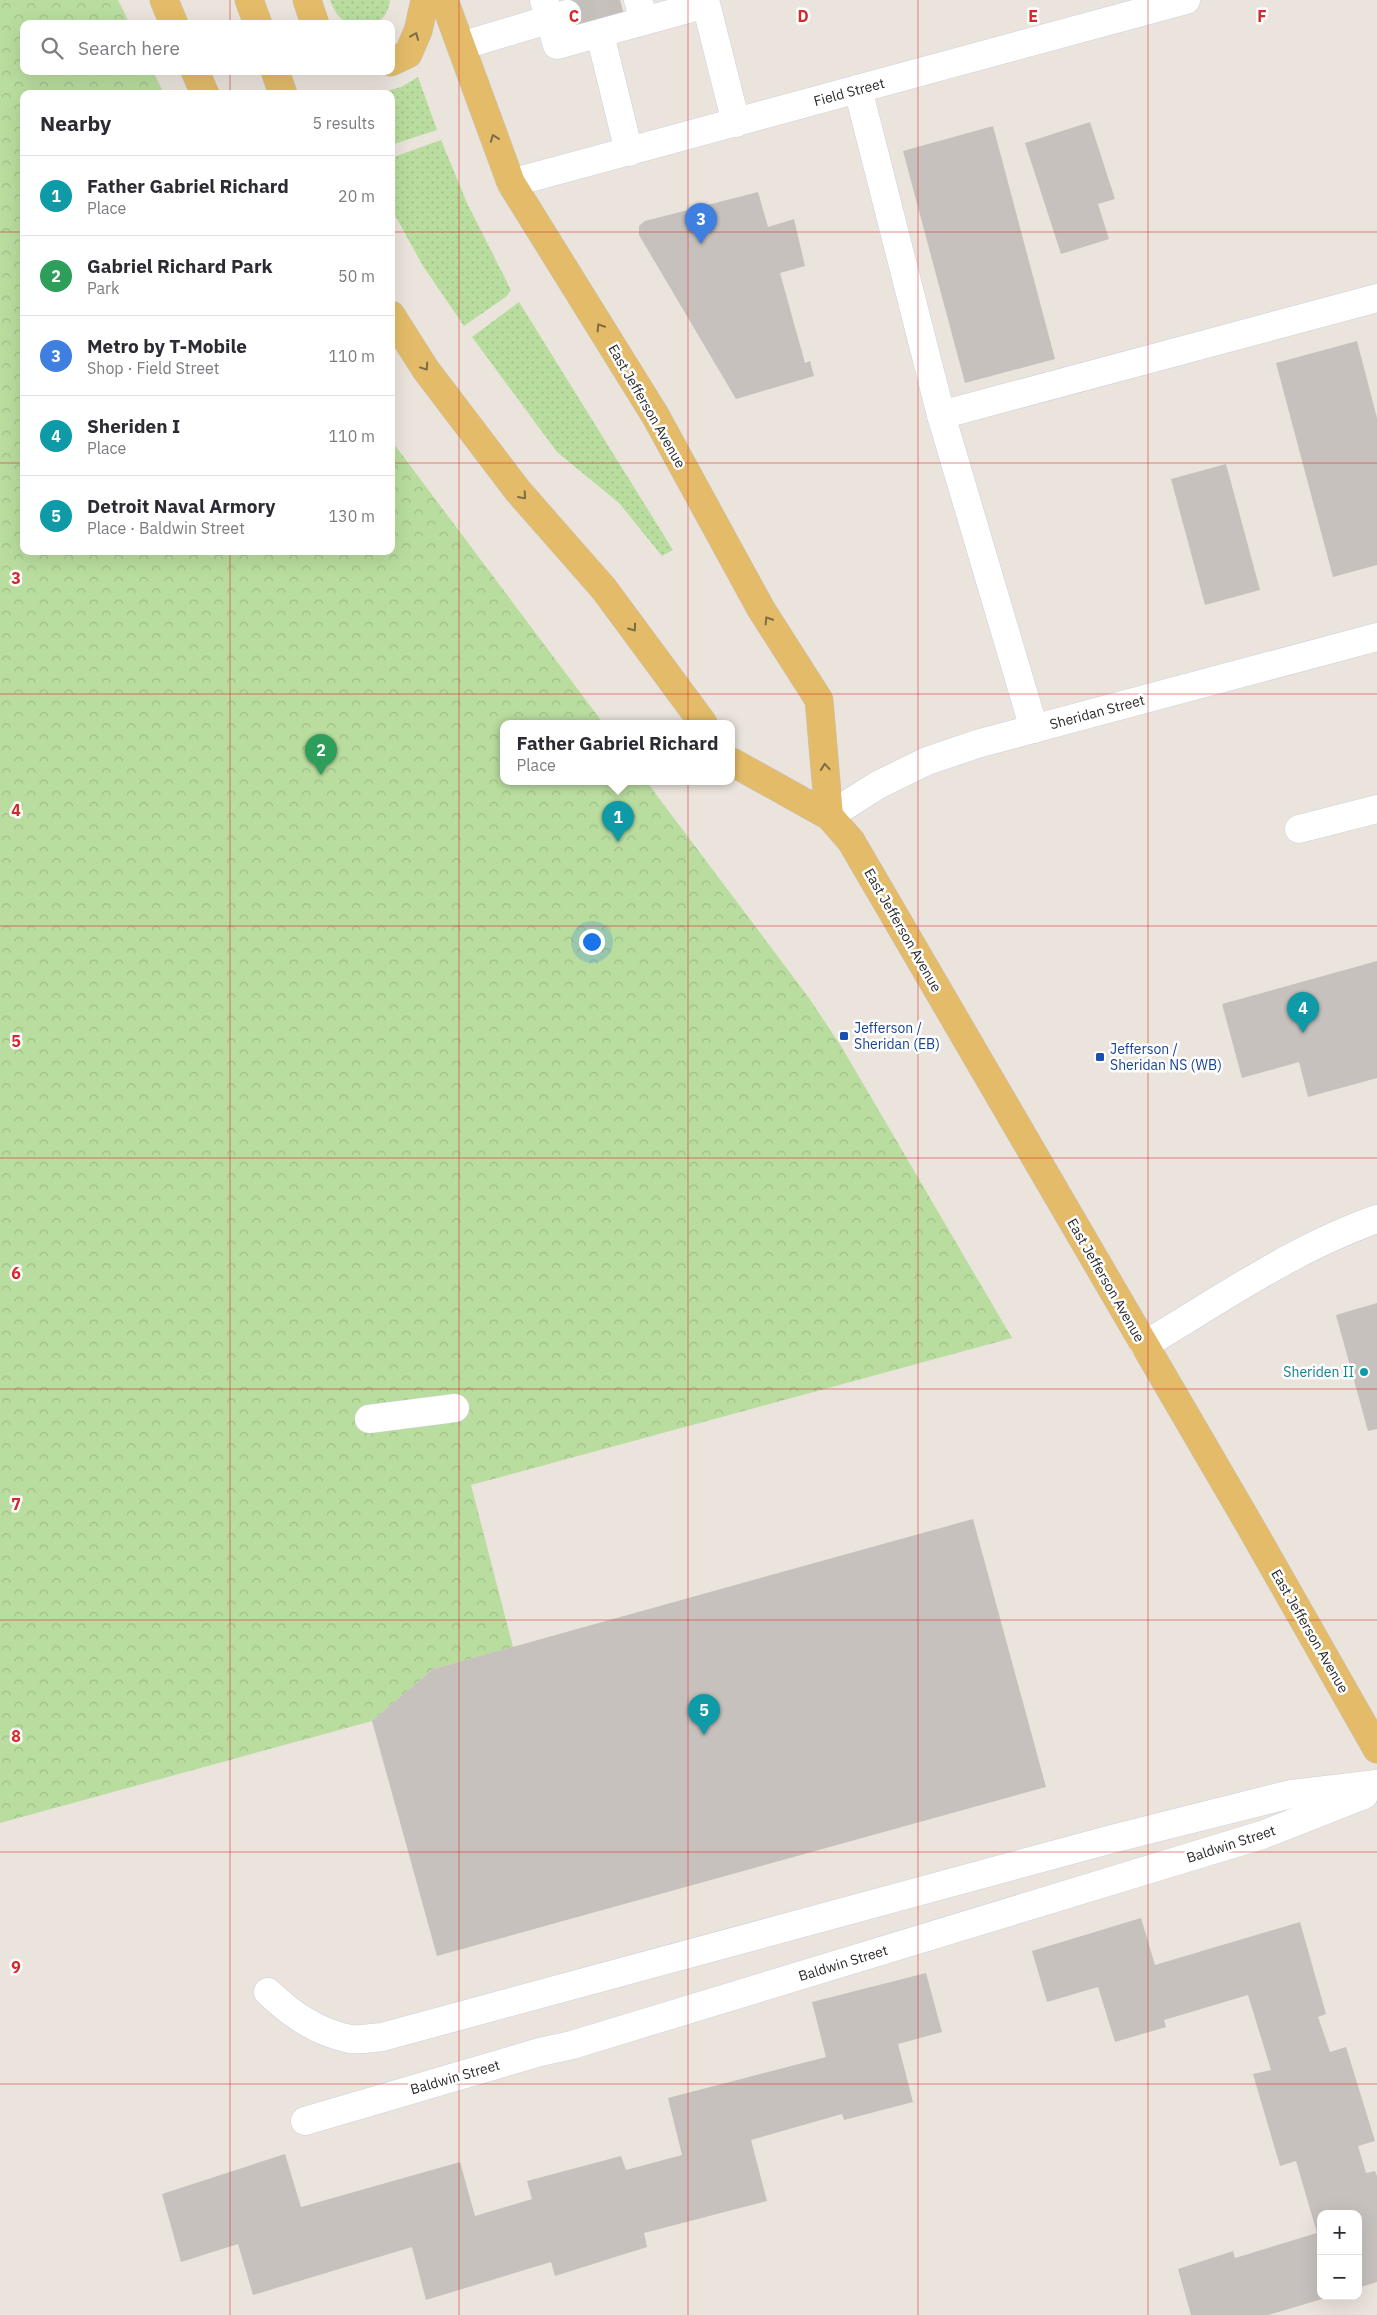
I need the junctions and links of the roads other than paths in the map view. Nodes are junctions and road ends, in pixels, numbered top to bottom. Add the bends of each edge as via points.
1 (164, 0) edge
2 (249, 0) edge
3 (307, 0) edge
4 (425, 0) edge
5 (444, 0) edge
6 (1186, 0) edge
7 (1148, 5) edge
8 (641, 10) edge
9 (553, 11) edge
10 (172, 20) edge
11 (256, 20) edge
12 (314, 20) edge
13 (600, 34) junction
14 (461, 46) junction
15 (395, 60) edge
16 (197, 75) edge
17 (276, 75) edge
18 (858, 89) junction
19 (203, 90) edge
20 (282, 90) edge
21 (736, 123) junction
22 (629, 152) junction
23 (511, 183) junction
24 (1377, 298) edge
25 (395, 324) edge
26 (941, 415) junction
27 (1377, 637) edge
28 (701, 720) edge
29 (1034, 728) junction
30 (735, 764) edge
31 (1377, 809) edge
32 (829, 816) junction
33 (1299, 829) dead end
34 (1377, 1219) edge
35 (1144, 1345) junction
36 (455, 1408) dead end
37 (369, 1419) dead end
38 (1377, 1749) edge
39 (1377, 1784) edge
40 (1377, 1789) edge
41 (268, 1992) dead end
42 (305, 2121) dead end

1 - 10 main road
2 - 11 main road
3 - 12 main road
15 -> 4 main road via 408,54 418,31
5 - 14 main road, East Jefferson Avenue
6 - 7 street, Field Street
7 - 18 street, Field Street
8 - 13 street
8 - 21 street via 706,4
9 - 13 street via 557,45
9 - 14 street
13 - 22 street
23 -> 14 main road, East Jefferson Avenue
16 - 19 main road
17 - 20 main road
18 - 21 street, Field Street
18 - 26 street
21 - 22 street, Field Street
22 - 23 street, Field Street
32 -> 23 main road, East Jefferson Avenue via 819,700 761,609 655,415
24 - 26 street
25 -> 28 main road via 518,491 604,589
26 - 29 street
27 - 29 street, Sheridan Street
29 - 32 street, Sheridan Street via 927,761 878,785
30 - 32 main road, East Jefferson Avenue
31 - 33 street
32 - 35 main road, East Jefferson Avenue via 851,842
34 - 35 street via 1295,1255
35 - 38 main road, East Jefferson Avenue
36 - 37 street
39 - 41 street via 1292,1794 1112,1839 382,2037 351,2039 320,2029 291,2013
40 - 42 street, Baldwin Street via 1262,1836 572,2045

